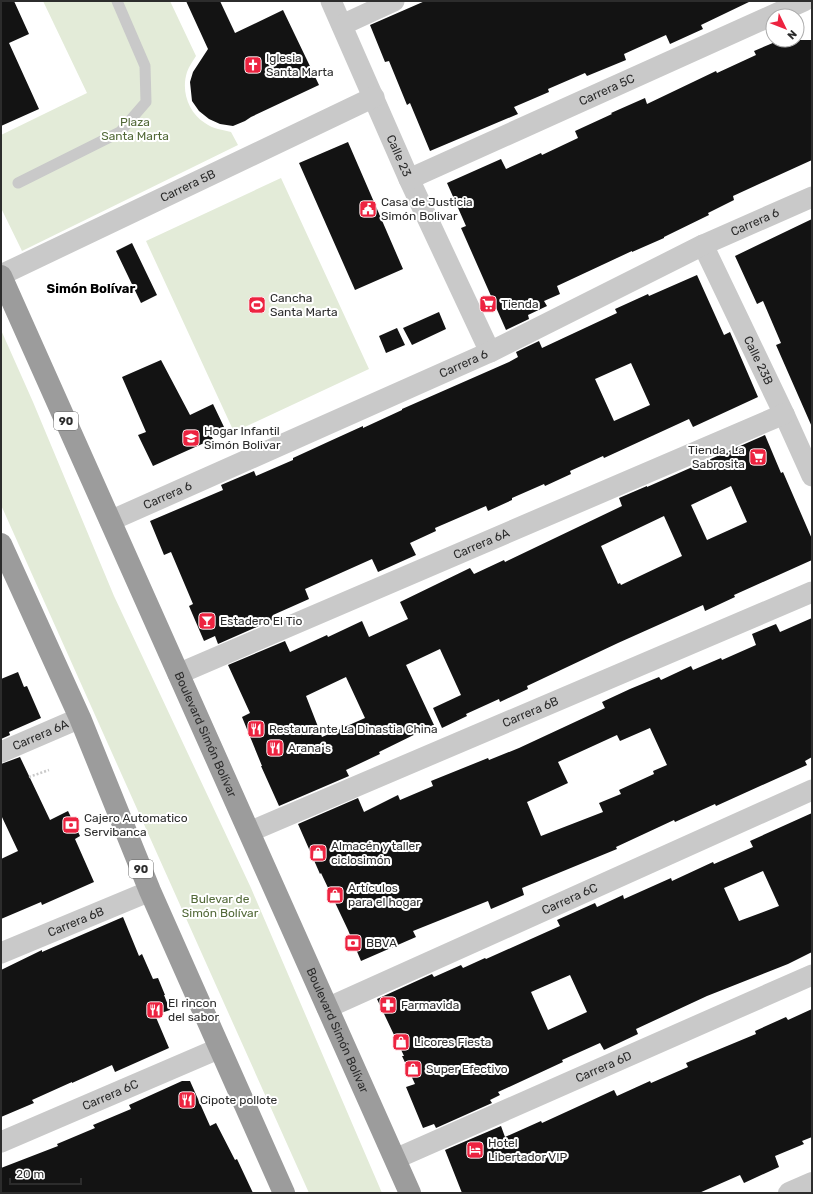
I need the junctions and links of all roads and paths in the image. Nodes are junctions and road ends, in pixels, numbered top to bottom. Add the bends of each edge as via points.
1 (117, 1) edge
2 (331, 1) edge
3 (394, 1) edge
4 (804, 1) edge
5 (342, 25) junction
6 (374, 97) junction
7 (409, 179) junction
8 (18, 183) dead end
9 (812, 197) edge
10 (703, 245) junction
11 (1, 276) edge
12 (490, 352) junction
13 (784, 414) junction
14 (812, 476) edge
15 (110, 521) junction
16 (2, 549) edge
17 (812, 592) edge
18 (178, 674) junction
19 (80, 718) junction
20 (1, 752) edge
21 (49, 770) dead end
22 (29, 777) dead end
23 (812, 790) edge
24 (249, 832) junction
25 (150, 891) junction
26 (1, 953) edge
27 (812, 975) edge
28 (327, 1008) junction
29 (220, 1048) junction
30 (1, 1142) edge
31 (395, 1159) junction
32 (812, 1183) edge
33 (284, 1193) edge
34 (410, 1193) edge
35 (789, 1193) edge

1 - 8 lane via 145,66 146,102 120,132
2 - 5 street, Calle 23
3 - 5 street
4 - 7 street, Carrera 5C
5 - 6 street, Calle 23
6 - 7 street, Calle 23
6 - 11 street, Carrera 5B
7 - 12 street, Calle 23
9 - 10 street, Carrera 6
10 - 12 street, Carrera 6
10 - 13 street, Calle 23B
11 - 15 highway, Boulevard Simón Bolívar / 90
12 - 15 street, Carrera 6
13 - 14 street, Calle 23B
13 - 18 street, Carrera 6A
15 - 18 highway, Boulevard Simón Bolívar / 90
16 - 19 highway, 90
17 - 24 street, Carrera 6B
18 - 24 highway, Boulevard Simón Bolívar / 90
19 - 20 street, Carrera 6A
19 - 25 highway, 90
21 - 22 path
23 - 28 street, Carrera 6C
24 - 28 highway, Boulevard Simón Bolívar / 90
25 - 26 street, Carrera 6B
25 - 29 highway, 90
27 - 31 street, Carrera 6D
28 - 31 highway, Boulevard Simón Bolívar / 90
29 - 30 street, Carrera 6C
29 - 33 highway, 90
31 - 34 highway, Boulevard Simón Bolívar / 90
32 - 35 street

